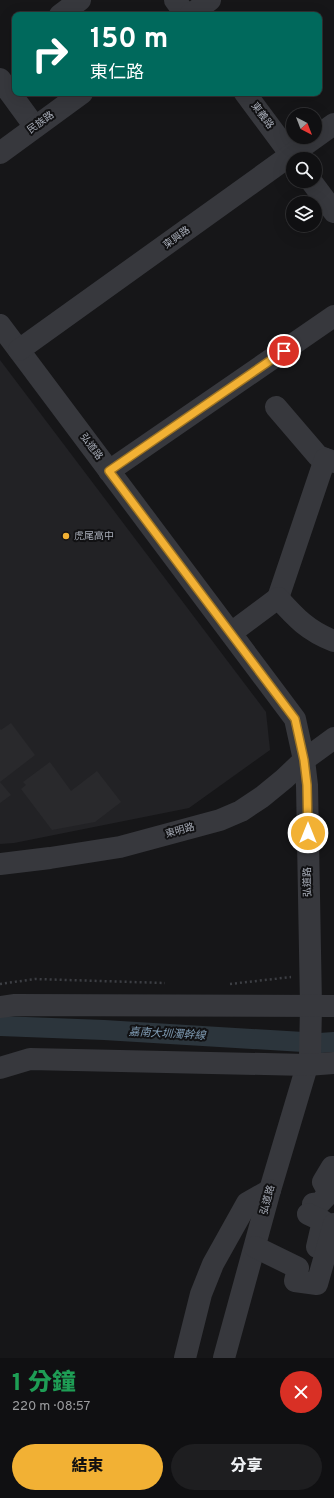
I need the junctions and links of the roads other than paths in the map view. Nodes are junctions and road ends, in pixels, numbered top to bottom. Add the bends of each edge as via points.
1 (80, 0) edge
2 (175, 0) edge
3 (210, 0) edge
4 (64, 12) edge
5 (184, 12) edge
6 (194, 12) edge
7 (0, 79) edge
8 (12, 95) edge
9 (12, 96) edge
10 (78, 96) edge
11 (247, 96) edge
12 (334, 124) edge
13 (35, 127) junction
14 (289, 152) edge
15 (299, 152) edge
16 (0, 153) edge
17 (286, 162) edge
18 (316, 188) edge
19 (334, 212) edge
20 (334, 316) edge
21 (0, 325) edge
22 (19, 350) junction
23 (276, 408) dead end
24 (329, 460) edge
25 (109, 471) junction
26 (278, 598) junction
27 (232, 633) junction
28 (334, 641) edge
29 (334, 738) edge
30 (304, 760) junction
31 (0, 864) edge
32 (334, 1006) edge
33 (0, 1007) edge
34 (310, 1015) junction
35 (308, 1060) junction
36 (334, 1064) edge
37 (0, 1068) edge
38 (334, 1167) edge
39 (270, 1190) junction
40 (334, 1224) edge
41 (256, 1247) junction
42 (326, 1263) edge
43 (185, 1358) edge
44 (224, 1358) edge

1 - 4 street
2 - 5 street
3 - 6 street
7 - 8 street
9 - 13 street
10 - 13 street, 民族路
11 - 14 street, 東義路
12 - 15 street, 東興路
13 - 16 street, 民族路
17 - 22 street, 東興路
18 - 19 street
20 - 25 street
21 - 22 street, 弘道路
22 - 25 street, 弘道路
23 - 24 street via 318,456
24 - 26 street
25 - 27 street, 弘道路
26 - 27 street
26 - 28 street via 299,621
27 - 30 street, 弘道路 via 295,719
29 - 30 street, 東明路
30 - 31 street, 東明路 via 262,797 241,811 220,820 120,847
30 - 34 street, 弘道路 via 307,785
32 - 34 street
33 - 34 street via 15,1005
34 - 35 street, 弘道路
35 - 36 street
35 - 37 street via 30,1059
35 - 39 street, 弘道路
38 - 42 street via 323,1182 329,1193 311,1209 323,1221 311,1268
39 - 41 street, 弘道路
39 - 43 street via 247,1203 213,1264 201,1294
40 - 42 street
41 - 42 street via 298,1268 295,1281 316,1284
41 - 44 street, 弘道路

